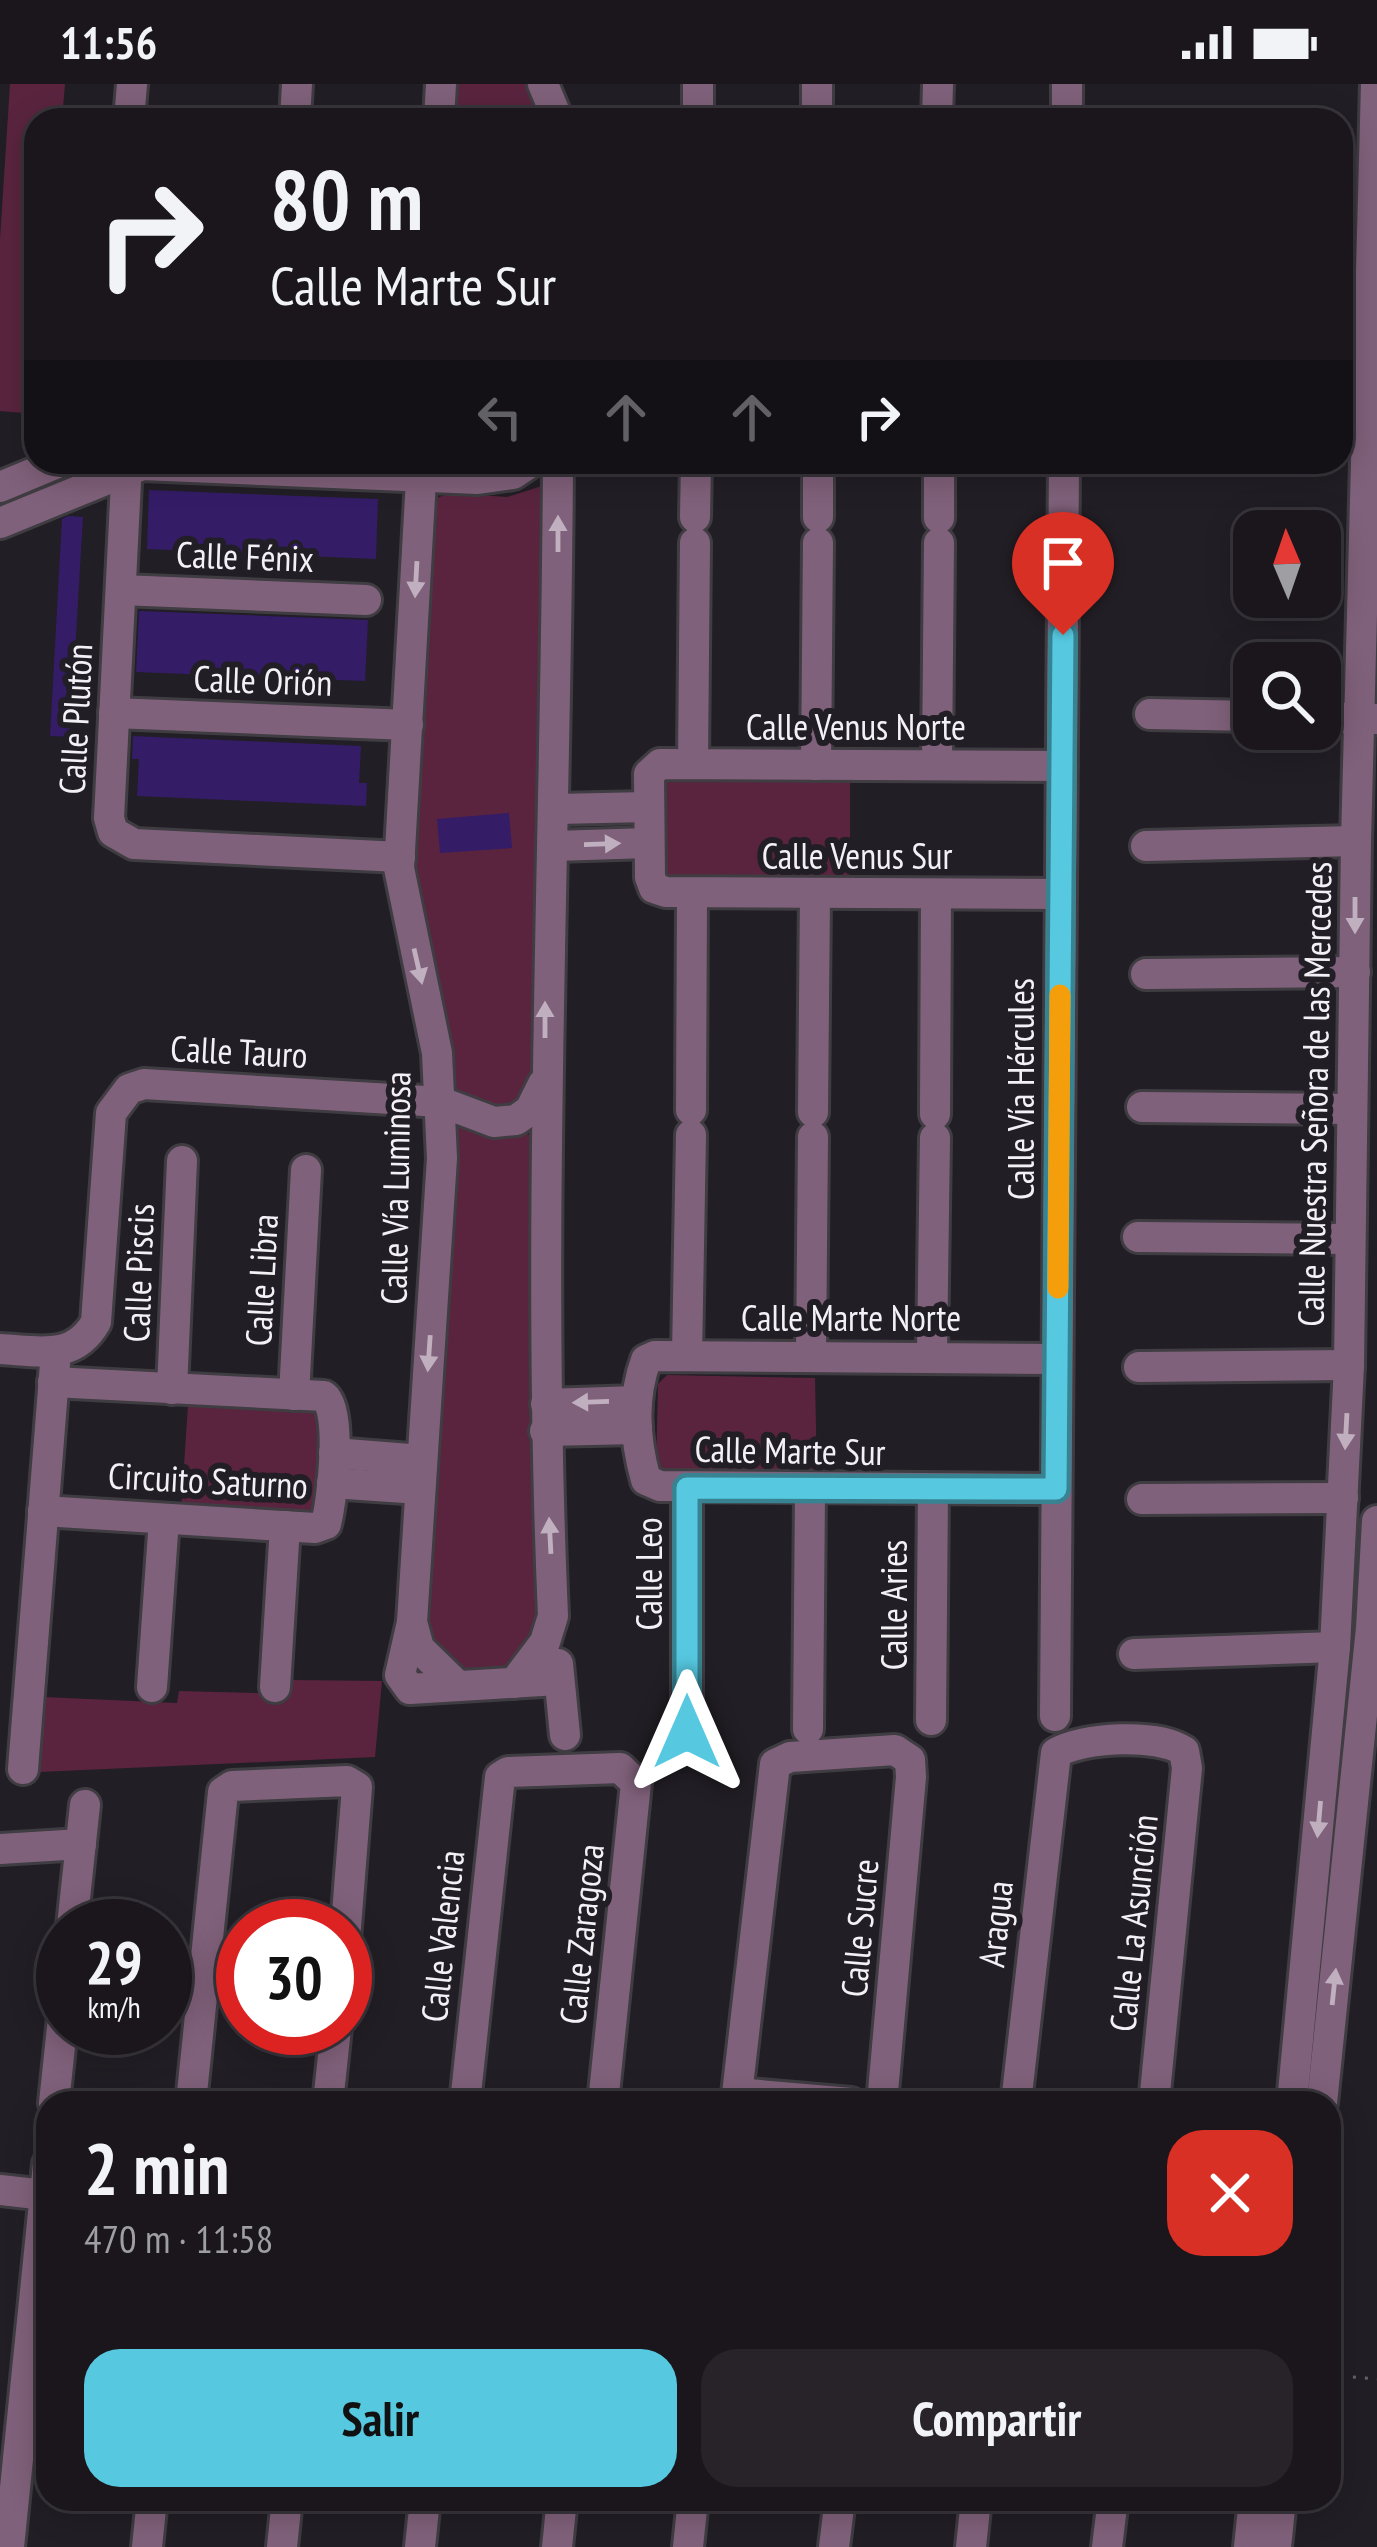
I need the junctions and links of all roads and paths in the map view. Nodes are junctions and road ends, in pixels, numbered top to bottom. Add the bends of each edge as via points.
1 (1376, 84) edge
2 (1373, 418) edge
3 (1372, 462) edge
4 (31, 474) edge
5 (107, 474) edge
6 (127, 474) edge
7 (422, 474) edge
8 (465, 474) edge
9 (502, 474) edge
10 (558, 474) edge
11 (696, 474) edge
12 (818, 474) edge
13 (939, 474) edge
14 (1064, 474) edge
15 (0, 487) edge
16 (0, 523) edge
17 (121, 590) junction
18 (366, 600) dead end
19 (114, 713) junction
20 (1150, 713) dead end
21 (1233, 715) edge
22 (1370, 719) edge
23 (408, 724) junction
24 (693, 764) junction
25 (816, 765) junction
26 (937, 765) junction
27 (1062, 766) junction
28 (648, 807) junction
29 (556, 809) junction
30 (1356, 841) junction
31 (648, 843) junction
32 (555, 846) junction
33 (1146, 846) dead end
34 (400, 857) junction
35 (692, 894) junction
36 (936, 894) junction
37 (1061, 894) junction
38 (815, 895) junction
39 (1354, 972) junction
40 (1146, 974) dead end
41 (545, 1078) junction
42 (441, 1102) junction
43 (1142, 1107) dead end
44 (1351, 1109) junction
45 (182, 1161) dead end
46 (305, 1170) dead end
47 (1138, 1237) dead end
48 (1350, 1239) junction
49 (1364, 1304) edge
50 (96, 1322) junction
51 (1359, 1347) edge
52 (0, 1349) edge
53 (932, 1354) junction
54 (687, 1356) junction
55 (811, 1357) junction
56 (1058, 1359) junction
57 (1139, 1366) dead end
58 (54, 1367) junction
59 (95, 1385) junction
60 (172, 1389) junction
61 (293, 1395) junction
62 (637, 1415) junction
63 (546, 1418) junction
64 (333, 1468) junction
65 (421, 1474) junction
66 (687, 1488) junction
67 (1056, 1489) junction
68 (932, 1490) junction
69 (810, 1491) junction
70 (1343, 1498) junction
71 (1142, 1499) dead end
72 (43, 1511) junction
73 (164, 1519) junction
74 (1377, 1521) edge
75 (285, 1526) junction
76 (553, 1616) junction
77 (1371, 1628) junction
78 (1335, 1637) junction
79 (1134, 1654) dead end
80 (559, 1680) junction
81 (514, 1683) junction
82 (152, 1687) dead end
83 (275, 1687) dead end
84 (1054, 1716) dead end
85 (932, 1720) dead end
86 (808, 1729) dead end
87 (687, 1732) dead end
88 (565, 1735) dead end
89 (1184, 1751) joint
90 (23, 1768) dead end
91 (631, 1773) joint
92 (85, 1805) dead end
93 (81, 1844) junction
94 (0, 1849) edge
95 (75, 1899) edge
96 (348, 1899) edge
97 (59, 2055) edge
98 (333, 2055) edge
99 (55, 2091) edge
100 (192, 2091) edge
101 (329, 2091) edge
102 (466, 2091) edge
103 (604, 2091) edge
104 (738, 2091) edge
105 (883, 2091) edge
106 (1017, 2091) edge
107 (1155, 2091) edge
108 (1293, 2091) edge
109 (1323, 2091) edge
110 (36, 2181) edge
111 (0, 2190) edge
112 (36, 2278) edge
113 (1341, 2376) edge
114 (1377, 2379) edge
115 (151, 2511) edge
116 (286, 2511) edge
117 (424, 2511) edge
118 (561, 2511) edge
119 (692, 2511) edge
120 (838, 2511) edge
121 (975, 2511) edge
122 (1112, 2511) edge
123 (1253, 2511) edge
124 (1280, 2511) edge
125 (9, 2547) edge
126 (147, 2547) edge
127 (282, 2547) edge
128 (420, 2547) edge
129 (557, 2547) edge
130 (688, 2547) edge
131 (834, 2547) edge
132 (971, 2547) edge
133 (1108, 2547) edge
134 (1249, 2547) edge
135 (1276, 2547) edge

1 - 2 street, Calle Nuestra Señora de las Mercedes
2 - 3 street, Calle Nuestra Señora de las Mercedes
3 - 22 street, Calle Nuestra Señora de las Mercedes
4 - 15 street
5 - 16 street
6 - 17 street, Calle Plutón
7 -> 23 street, Calle Vía Luminosa
8 - 9 street
29 -> 10 street
11 - 24 street
12 - 25 street
13 - 26 street
14 - 27 street, Calle Vía Hércules
17 - 18 street, Calle Fénix
17 - 19 street, Calle Plutón
19 - 23 street, Calle Orión
19 - 34 street, Calle Plutón via 109,818 123,841
20 - 21 street
22 - 30 street, Calle Nuestra Señora de las Mercedes
23 - 34 street, Calle Vía Luminosa
24 - 25 street, Calle Venus Norte
24 - 28 street, Calle Venus Norte via 651,767
25 - 26 street, Calle Venus Norte
26 - 27 street, Calle Venus Norte
27 - 37 street, Calle Vía Hércules
28 - 29 street
28 - 31 street
29 - 32 street
30 - 33 street
30 -> 39 street, Calle Nuestra Señora de las Mercedes
32 -> 31 street
31 - 35 street, Calle Venus Sur via 655,888
41 -> 32 street
34 -> 42 street, Calle Vía Luminosa
35 - 38 street, Calle Venus Sur
35 - 54 street
36 - 37 street, Calle Venus Sur
36 - 38 street, Calle Venus Sur
36 - 53 street
37 - 56 street, Calle Vía Hércules
38 - 55 street
39 - 40 street
39 - 44 street, Calle Nuestra Señora de las Mercedes
41 - 42 street via 530,1110 515,1120 479,1120
41 - 63 street
42 - 50 street, Calle Tauro via 129,1089 111,1113
42 -> 65 street, Calle Vía Luminosa
43 - 44 street
44 - 48 street, Calle Nuestra Señora de las Mercedes
45 - 60 street, Calle Piscis
46 - 61 street, Calle Libra
47 - 48 street
48 - 49 street, Calle Nuestra Señora de las Mercedes
49 - 51 street, Calle Nuestra Señora de las Mercedes
50 - 58 street
50 - 59 street, Calle Tauro
51 - 57 street
51 -> 70 street, Calle Nuestra Señora de las Mercedes
52 - 58 street
53 - 55 street, Calle Marte Norte
53 - 56 street, Calle Marte Norte
54 - 55 street, Calle Marte Norte
54 - 62 street, Calle Marte Norte via 646,1360
56 - 67 street, Calle Vía Hércules
58 - 59 street
58 - 72 street
59 - 60 street
60 - 61 street
61 - 64 street, Circuito Saturno via 332,1402
62 - 63 street
62 - 66 street, Calle Marte Sur via 646,1480
76 -> 63 street
64 - 65 street
64 - 75 street, Circuito Saturno via 326,1524
65 - 81 street, Calle Vía Luminosa via 403,1685
66 - 69 street, Calle Marte Sur
66 - 87 street, Calle Leo
67 - 68 street, Calle Marte Sur
67 - 84 street, Calle Vía Hércules
68 - 69 street, Calle Marte Sur
68 - 85 street, Calle Aries
69 - 86 street
70 - 71 street
70 - 78 street, Calle Nuestra Señora de las Mercedes
72 - 73 street, Circuito Saturno
72 - 90 street
73 - 75 street, Circuito Saturno
73 - 82 street
74 - 77 street
75 - 83 street
76 - 80 street
76 - 81 street
77 - 78 street
109 -> 77 street
78 - 79 street
78 -> 108 street, Calle Nuestra Señora de las Mercedes
80 - 81 street
80 - 88 street
89 - 106 street, Aragua via 1169,1741 1070,1745 1056,1753
89 - 107 street, Calle La Asunción
91 - 102 street, Calle Valencia via 500,1778
91 - 103 street, Calle Zaragoza
92 - 93 street
93 - 94 street
93 - 95 street
96 - 100 street via 357,1787 347,1781 223,1792
97 - 99 street
98 - 101 street
104 - 105 street, Calle Sucre via 775,1764 895,1750 910,1760
110 - 111 street
112 - 125 street
113 - 114 path
115 - 126 street
116 - 127 street
117 - 128 street
118 - 129 street
119 - 130 street
120 - 131 street
121 - 132 street
122 - 133 street
123 - 134 street
124 - 135 street

